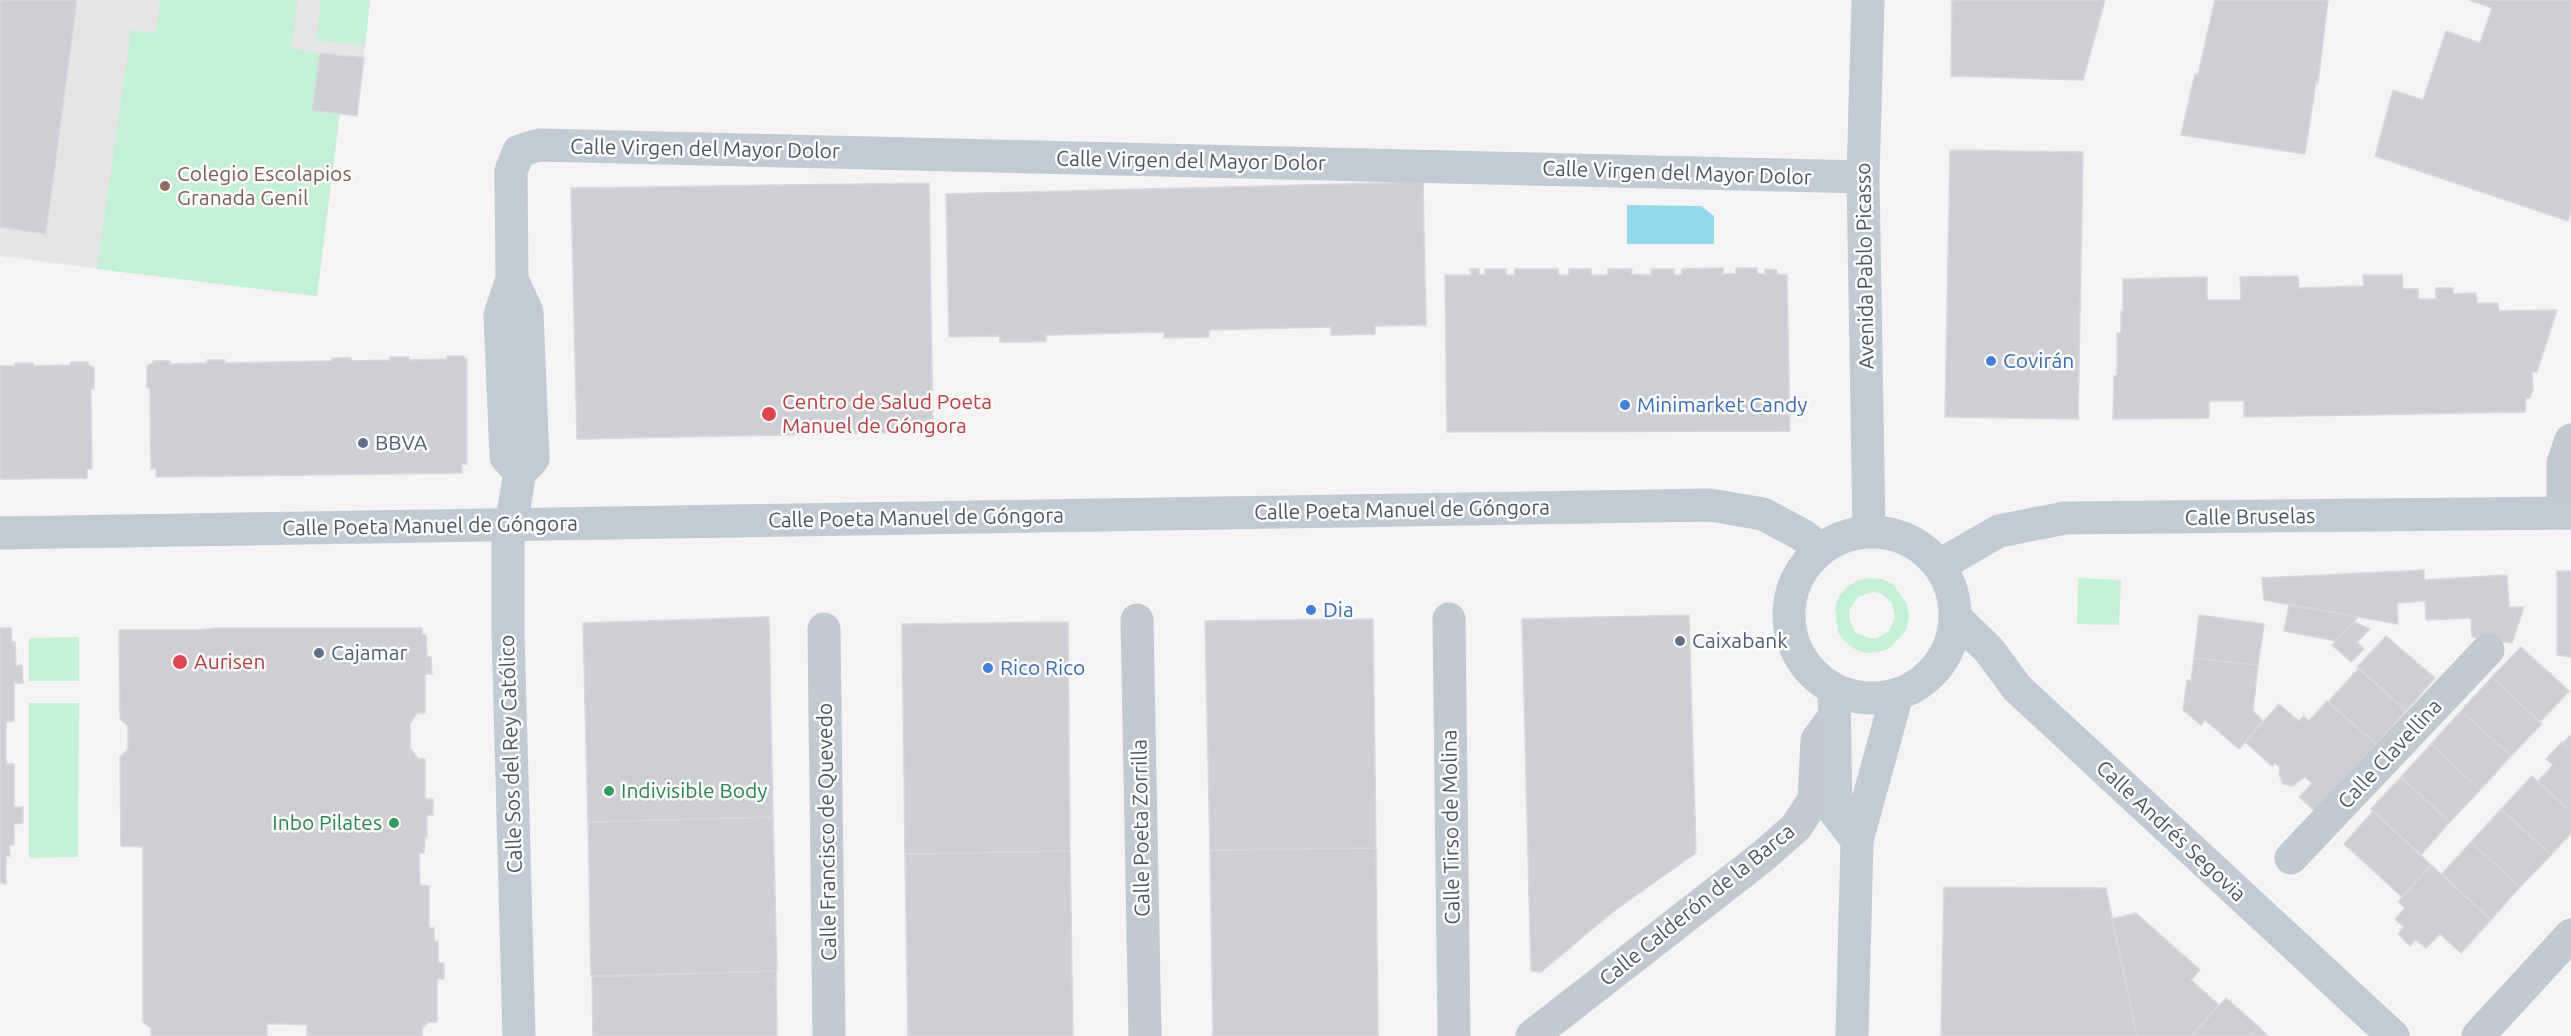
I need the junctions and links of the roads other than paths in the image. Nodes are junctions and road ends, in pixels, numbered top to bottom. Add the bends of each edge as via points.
1 (1868, 0) edge
2 (519, 151) joint
3 (1863, 177) junction
4 (2571, 440) edge
5 (2567, 513) edge
6 (511, 525) junction
7 (1869, 531) junction
8 (0, 533) edge
9 (1820, 550) junction
10 (1940, 565) junction
11 (1956, 618) junction
12 (1449, 619) dead end
13 (1137, 620) dead end
14 (824, 629) dead end
15 (2488, 650) dead end
16 (1897, 695) junction
17 (1834, 704) junction
18 (1857, 840) junction
19 (2291, 858) dead end
20 (2571, 935) edge
21 (519, 1036) edge
22 (829, 1036) edge
23 (1145, 1036) edge
24 (1454, 1036) edge
25 (1532, 1036) edge
26 (1852, 1036) edge
27 (2393, 1036) edge
28 (2478, 1036) edge

1 - 3 main road, Avenida Pablo Picasso
2 - 3 main road, Calle Virgen del Mayor Dolor via 539,145
2 - 6 main road, Calle Sos del Rey Católico via 511,171 512,279 527,312 533,459 520,472
3 - 7 main road, Avenida Pablo Picasso
4 - 5 street via 2563,463
5 - 10 main road, Calle Bruselas via 2065,518 1999,531
6 - 8 main road, Calle Poeta Manuel de Góngora
6 - 9 main road, Calle Poeta Manuel de Góngora via 1710,505 1763,514 1804,536
6 - 21 main road, Calle Sos del Rey Católico via 508,632
7 - 9 main road via 1841,537
7 - 10 main road via 1905,537
9 - 17 main road via 1803,569 1792,591 1790,633 1806,667
10 - 11 main road via 1953,590
11 - 16 main road via 1947,654 1938,668 1926,680
11 - 27 main road, Calle Andrés Segovia via 1989,650 2025,695
12 - 24 street, Calle Tirso de Molina
13 - 23 street, Calle Poeta Zorrilla
14 - 22 street, Calle Francisco de Quevedo
15 - 19 street, Calle Clavellina
16 - 17 main road
16 - 18 main road
17 - 18 main road via 1836,813
17 - 25 street, Calle Calderón de la Barca via 1817,740 1814,800 1796,827
18 - 26 main road
20 - 28 street

